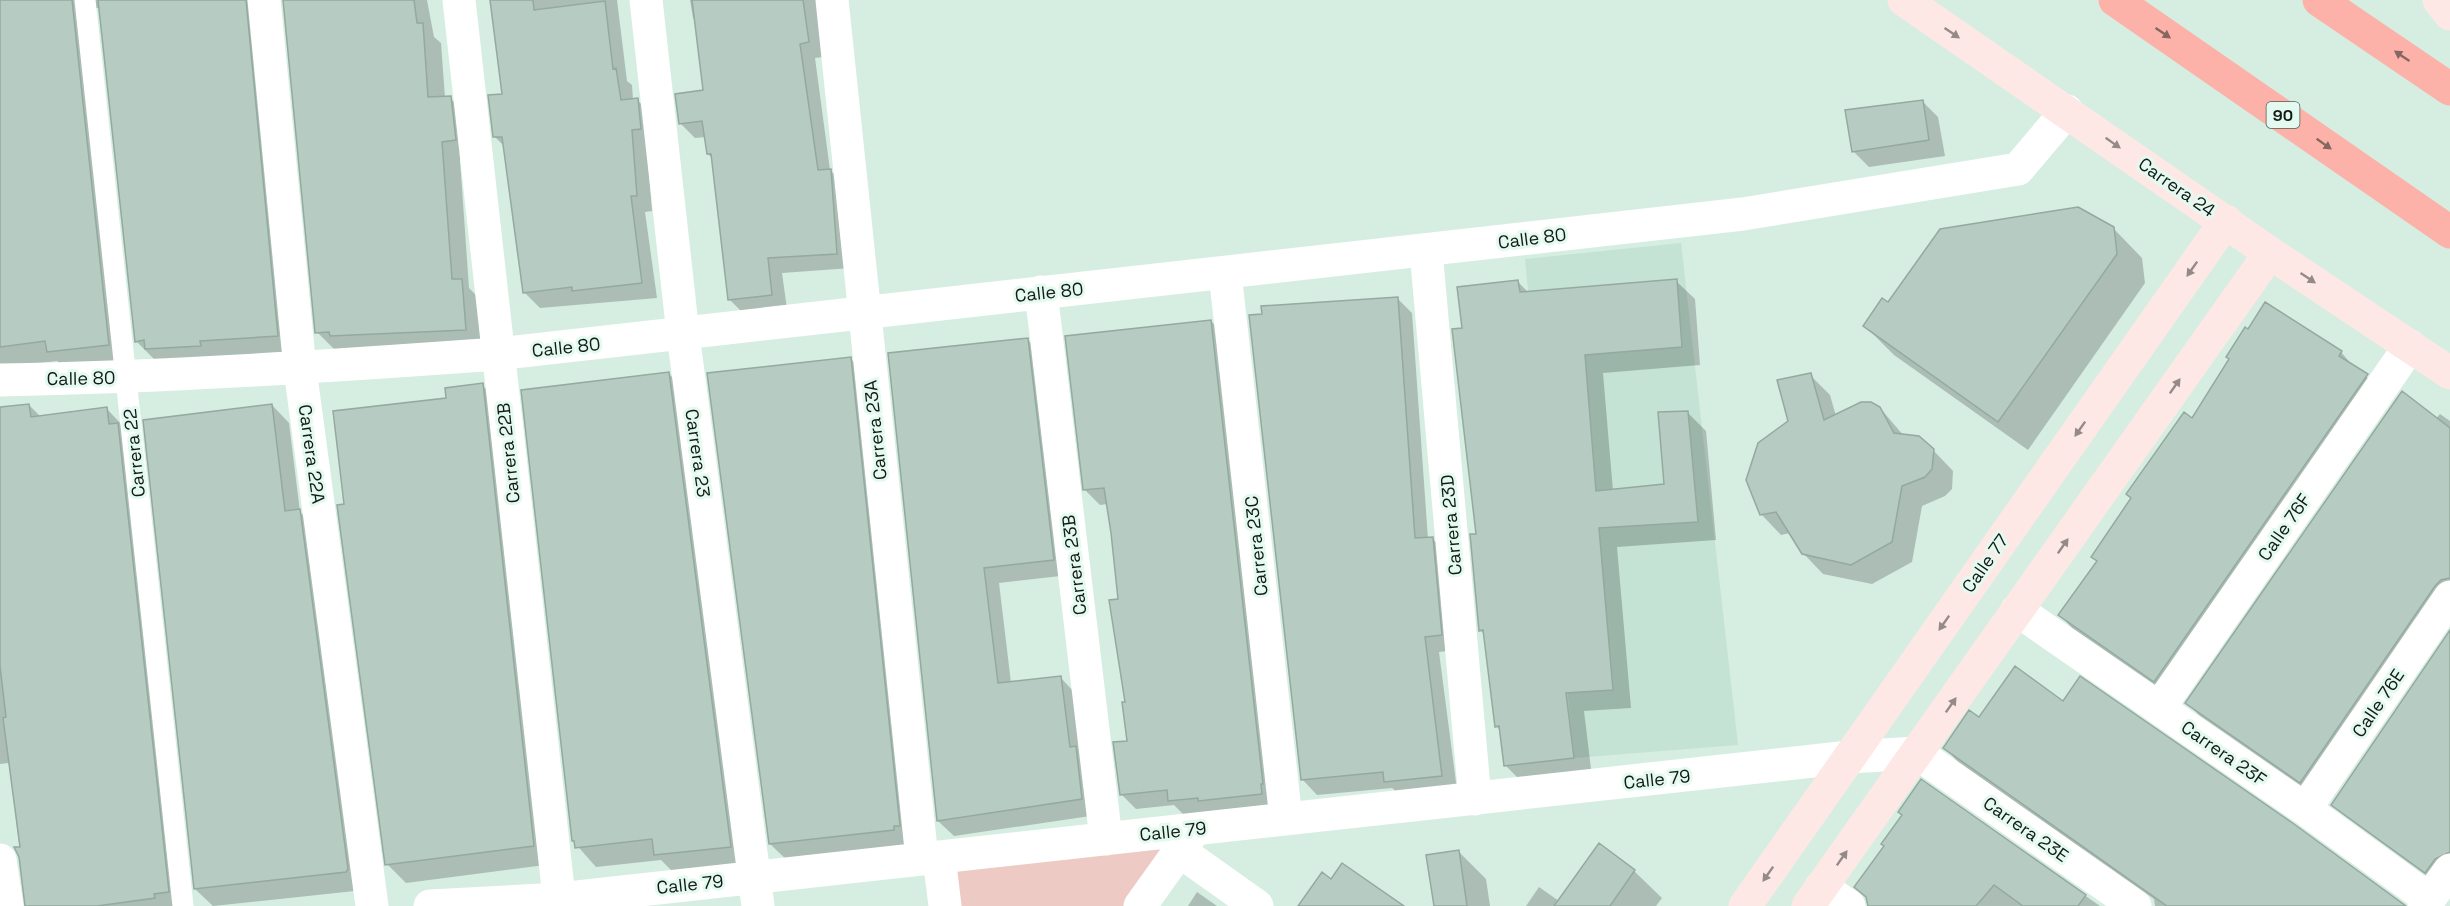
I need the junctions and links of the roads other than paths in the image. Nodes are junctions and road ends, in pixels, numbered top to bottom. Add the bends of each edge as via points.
1 (85, 0) edge
2 (264, 0) edge
3 (459, 0) edge
4 (646, 0) edge
5 (832, 0) edge
6 (1904, 0) edge
7 (2115, 0) edge
8 (2319, 0) edge
9 (2439, 0) edge
10 (2450, 14) edge
11 (2450, 89) edge
12 (2067, 111) junction
13 (2226, 221) junction
14 (2450, 232) edge
15 (1426, 251) junction
16 (2270, 253) junction
17 (1225, 273) junction
18 (1041, 292) junction
19 (862, 313) junction
20 (682, 334) junction
21 (2410, 346) junction
22 (497, 354) junction
23 (300, 369) junction
24 (2450, 373) edge
25 (126, 377) junction
26 (0, 380) edge
27 (2450, 597) edge
28 (2017, 610) junction
29 (2159, 708) junction
30 (1917, 753) junction
31 (1849, 757) junction
32 (1475, 799) junction
33 (2305, 809) junction
34 (1286, 819) junction
35 (1106, 839) junction
36 (1188, 841) junction
37 (930, 858) junction
38 (0, 860) edge
39 (2450, 870) edge
40 (757, 892) edge
41 (1815, 897) edge
42 (559, 902) edge
43 (2427, 902) edge
44 (7, 906) edge
45 (183, 906) edge
46 (372, 906) edge
47 (430, 906) edge
48 (945, 906) edge
49 (1140, 906) edge
50 (1257, 906) edge
51 (1745, 906) edge
52 (1849, 906) edge
53 (2134, 906) edge

1 - 25 lane, Carrera 22
2 - 23 street, Carrera 22A
3 - 22 street, Carrera 22B
4 - 20 street, Carrera 23
5 - 19 street, Carrera 23A
6 -> 12 street, Carrera 24
7 -> 14 highway, 90
11 -> 8 highway
9 - 10 street
12 -> 13 street, Carrera 24
12 - 15 street, Calle 80 via 2018,169 1743,214
13 - 16 street, Carrera 24
13 -> 31 street, Calle 77
15 - 17 street, Calle 80
15 - 32 street, Carrera 23D
16 -> 21 street, Carrera 24
28 -> 16 street
17 - 18 street, Calle 80
17 - 34 street, Carrera 23C
18 - 19 street, Calle 80
18 - 35 street, Carrera 23B
19 - 20 street, Calle 80
19 - 37 street, Carrera 23A
20 - 22 street, Calle 80
20 - 40 street, Carrera 23
21 - 24 street, Carrera 24
21 - 29 street, Calle 76F
22 - 23 street, Calle 80
22 - 42 street, Carrera 22B
23 - 25 street, Calle 80
23 - 46 street, Carrera 22A
25 - 26 street, Calle 80
25 - 45 lane, Carrera 22
27 - 33 street, Calle 76E
28 - 29 street, Carrera 23F
30 -> 28 street
29 - 33 street, Carrera 23F
30 - 31 street, Calle 79
41 -> 30 street
30 - 53 street, Carrera 23E
31 - 32 street, Calle 79
31 -> 51 street, Calle 77
32 - 34 street, Calle 79
33 - 43 street, Carrera 23F
34 - 36 street, Calle 79
35 - 36 street, Calle 79
35 - 37 street, Calle 79
36 - 49 street
36 - 50 street
37 - 40 street, Calle 79
37 - 48 street, Carrera 23A
38 - 44 street
39 - 43 street
40 - 42 street, Calle 79
41 - 52 street
42 - 47 street, Calle 79

